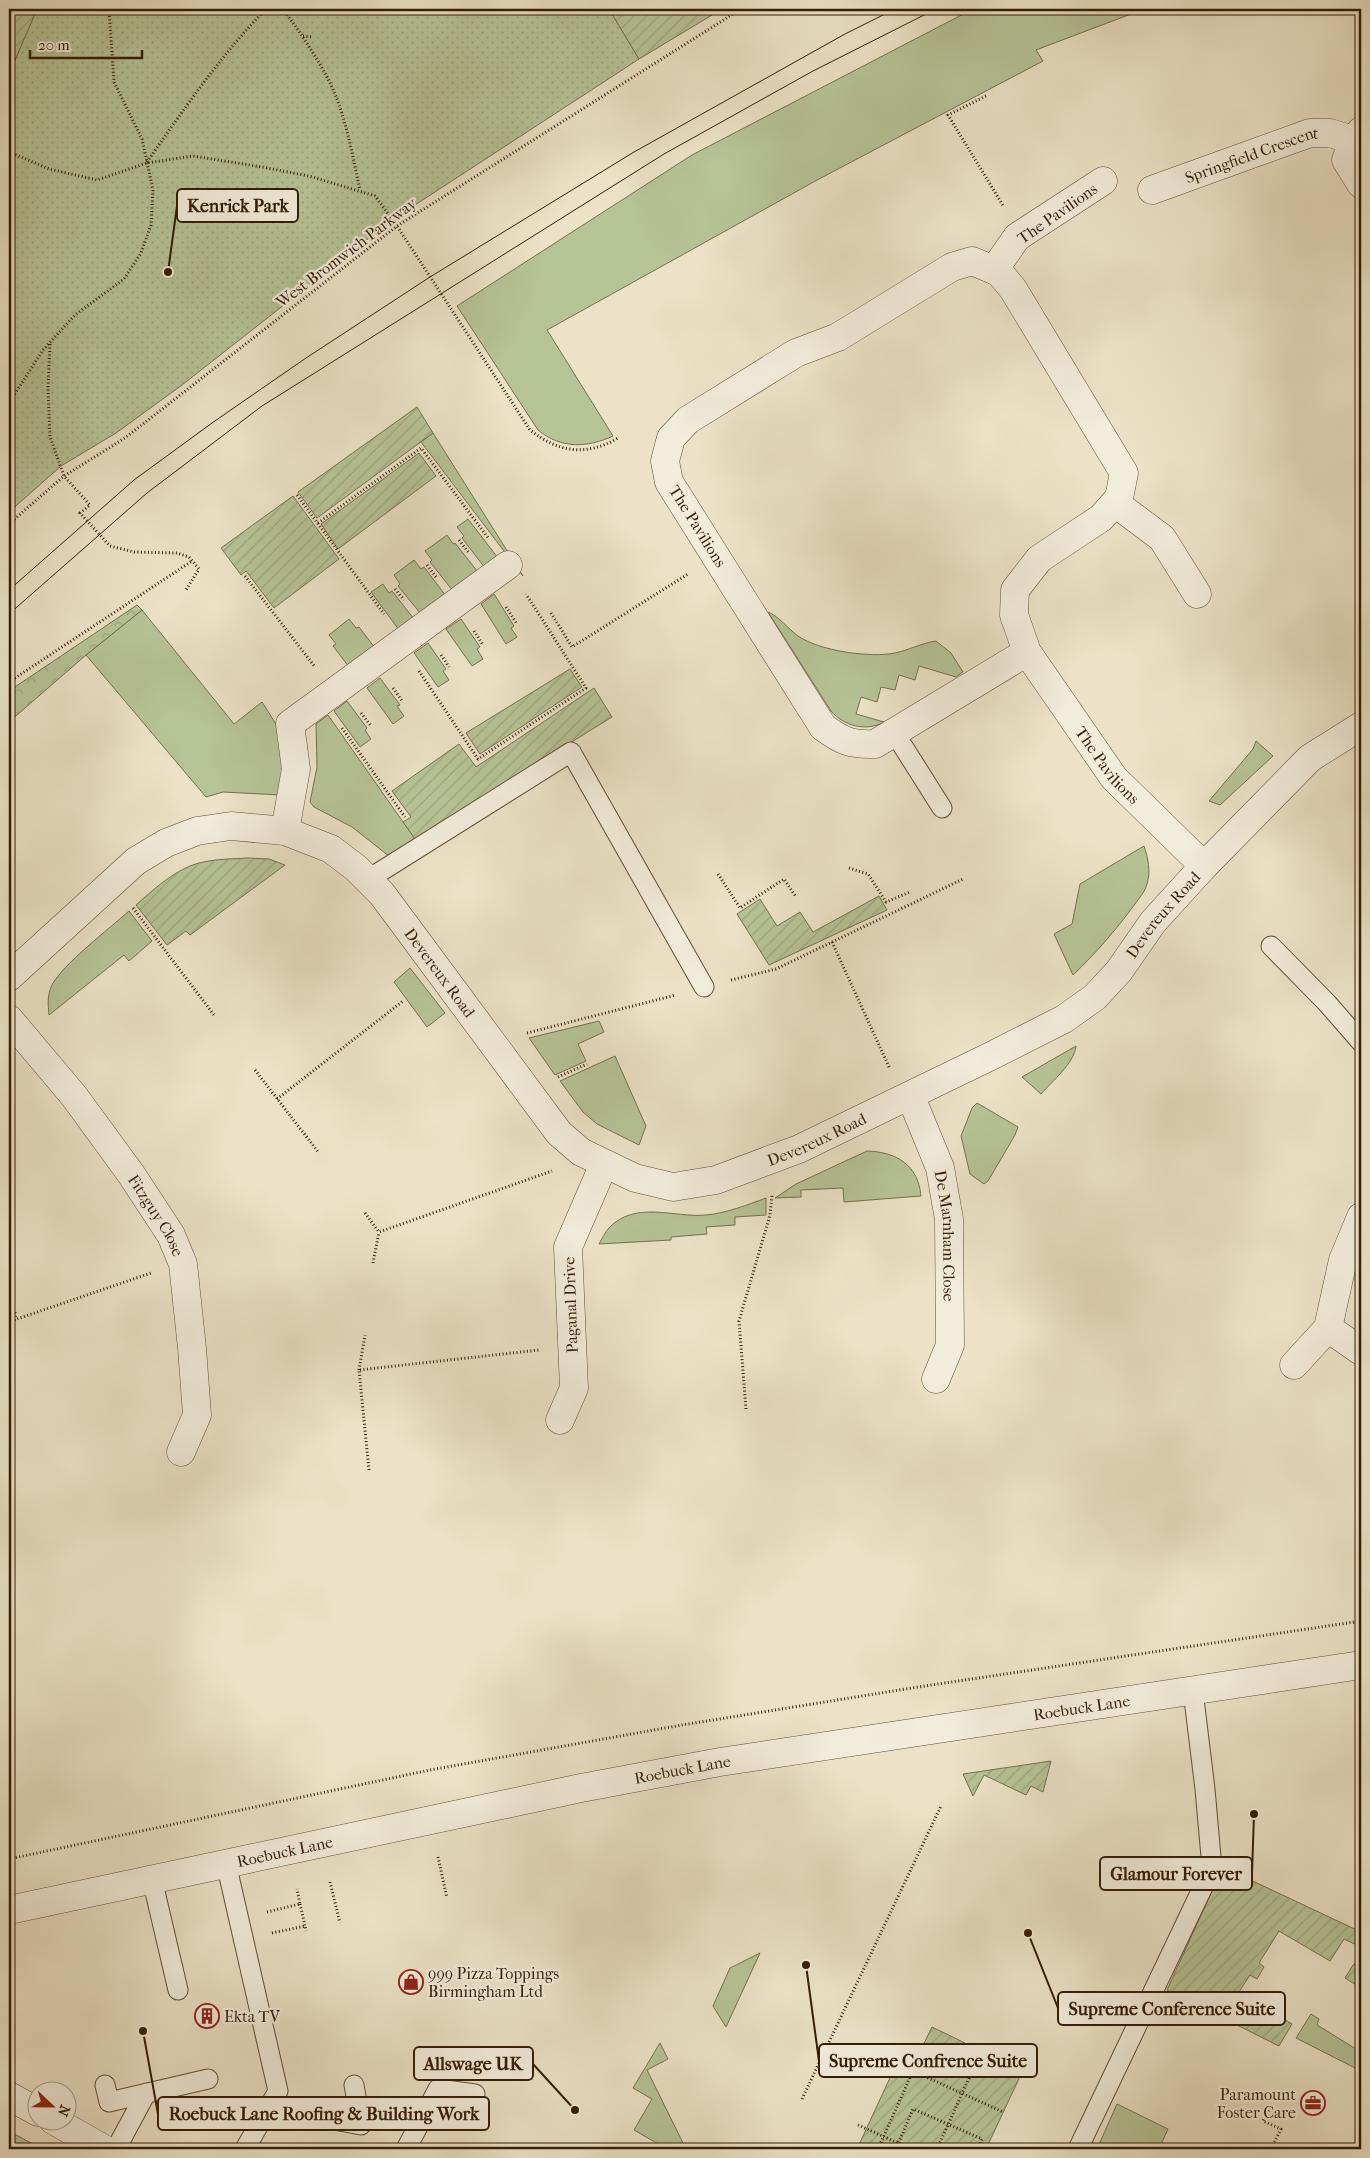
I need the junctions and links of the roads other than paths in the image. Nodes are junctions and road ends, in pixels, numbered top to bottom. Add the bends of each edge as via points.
1 (1357, 135) edge
2 (1103, 181) dead end
3 (1361, 184) edge
4 (1152, 190) dead end
5 (994, 270) junction
6 (1115, 503) junction
7 (508, 565) road end
8 (1196, 594) dead end
9 (1027, 652) junction
10 (1361, 726) edge
11 (894, 732) junction
12 (942, 808) dead end
13 (285, 831) junction
14 (1204, 866) junction
15 (368, 880) junction
16 (1272, 946) dead end
17 (9, 977) edge
18 (704, 988) road end
19 (9, 1019) edge
20 (1361, 1042) edge
21 (902, 1087) junction
22 (604, 1164) junction
23 (1361, 1217) edge
24 (1328, 1328) junction
25 (1361, 1351) edge
26 (1294, 1365) dead end
27 (936, 1379) dead end
28 (560, 1420) dead end
29 (181, 1452) dead end
30 (1361, 1665) edge
31 (1193, 1691) junction
32 (226, 1863) junction
33 (152, 1879) junction
34 (9, 1910) edge
35 (178, 1990) dead end
36 (208, 2079) dead end
37 (105, 2084) dead end
38 (354, 2084) dead end
39 (146, 2094) junction
40 (475, 2094) dead end
41 (9, 2096) edge
42 (28, 2106) edge
43 (268, 2108) junction
44 (70, 2130) edge
45 (104, 2149) edge
46 (116, 2149) edge
47 (245, 2149) edge
48 (406, 2149) edge
49 (1078, 2149) edge

1 - 3 street, Springfield Crescent via 1346,160
1 - 4 street, Springfield Crescent via 1310,133
2 - 5 street, The Pavilions via 1017,237
5 - 6 street, The Pavilions via 1013,289 1124,473
5 - 11 street, The Pavilions via 972,261 952,267 838,337 796,353 688,420 671,438 665,461 669,482 823,728 855,745 875,744
6 - 8 street via 1162,538
6 - 9 street, The Pavilions via 1101,518 1039,559 1016,590 1014,614
7 - 13 street via 290,724 296,769
9 - 11 street, The Pavilions
9 - 14 street, The Pavilions via 1114,778
10 - 14 street, Devereux Road via 1310,758
11 - 12 lane
13 - 15 street, Devereux Road via 331,849
13 - 17 street, Devereux Road via 231,826 197,831 166,843 136,862
14 - 21 street, Devereux Road via 1153,922 1119,971 1095,997 1064,1019
15 - 18 lane via 571,752
15 - 22 street, Devereux Road via 382,894 559,1133 581,1152
16 - 20 lane
19 - 29 street, Fitzguy Close via 74,1096 131,1174 174,1242 183,1264 197,1415
21 - 22 street, Devereux Road via 799,1149 716,1180 674,1187 635,1178
21 - 27 street, De Marnham Close via 940,1168 949,1219 950,1345
22 - 28 street, Paganal Drive via 568,1247 574,1388
23 - 24 street via 1343,1260
24 - 25 street
24 - 26 street
30 - 31 street, Roebuck Lane
31 - 32 street, Roebuck Lane via 720,1762 580,1788
31 - 49 lane via 1212,1868
32 - 33 street, Roebuck Lane
32 - 43 lane via 273,2038 278,2091
33 - 34 street, Roebuck Lane
33 - 35 lane
36 - 39 lane
37 - 39 lane via 109,2102
38 - 43 lane via 361,2125
39 - 46 lane
40 - 48 lane via 438,2089
41 - 42 street
43 - 47 lane
44 - 45 street

